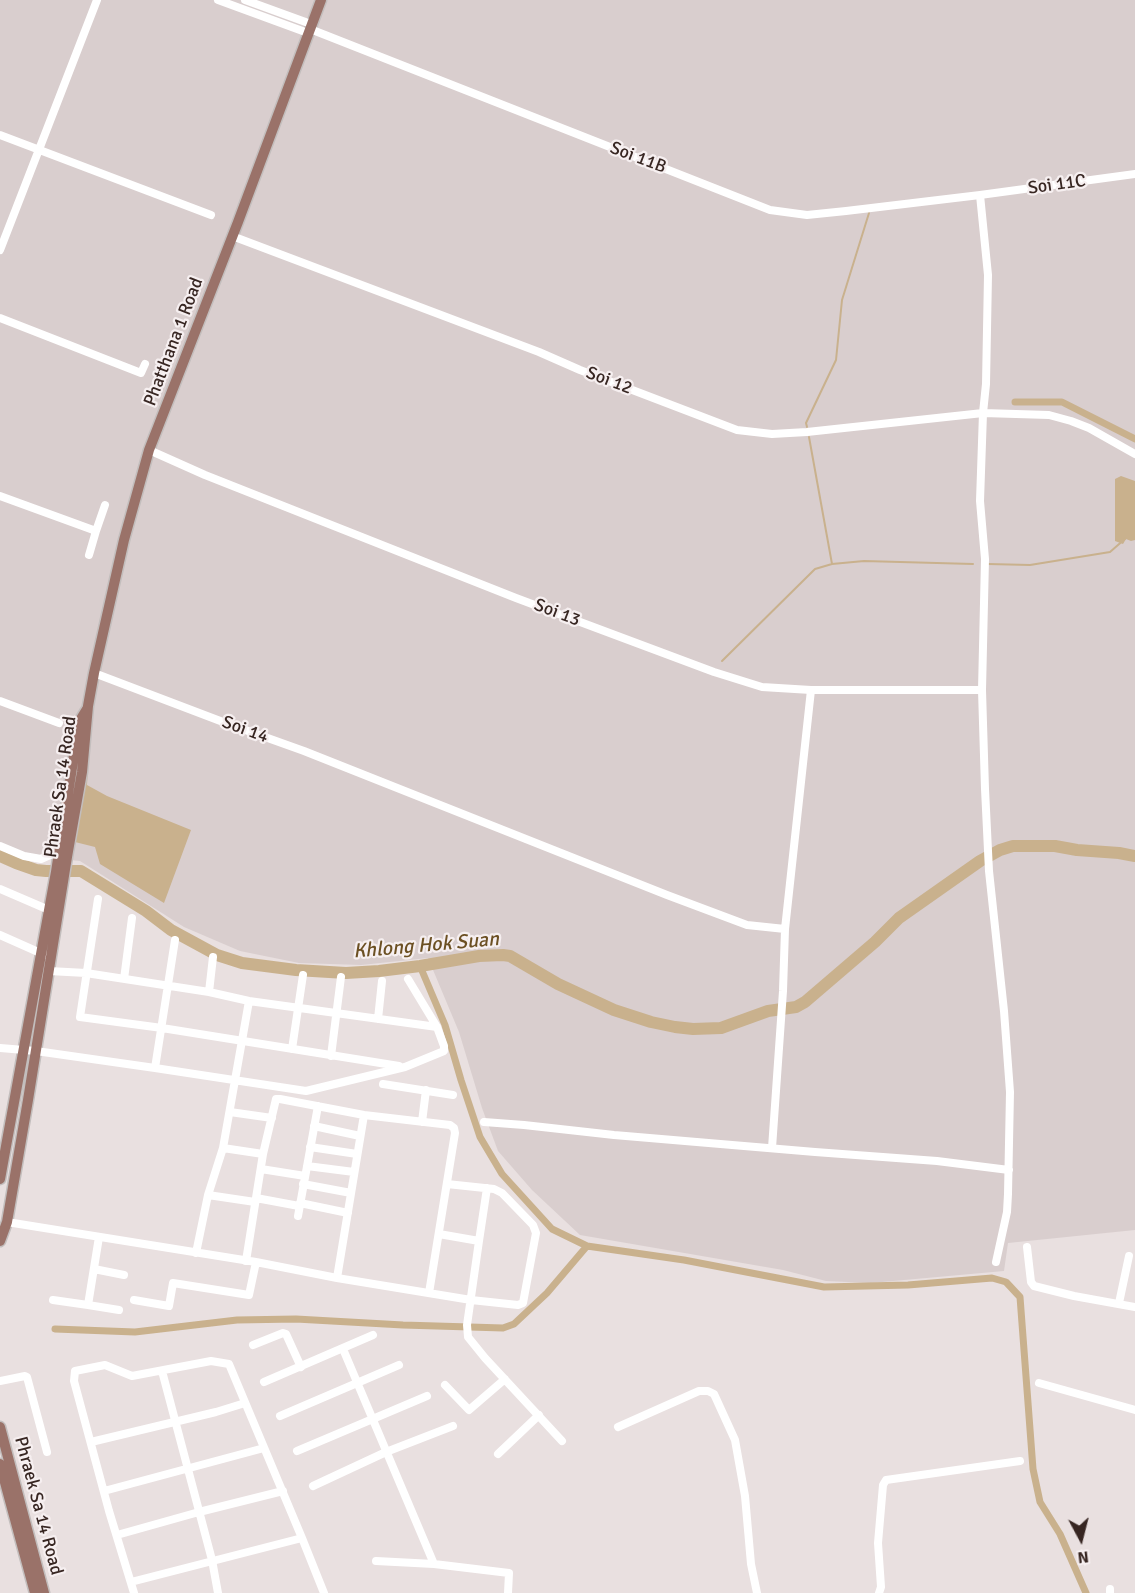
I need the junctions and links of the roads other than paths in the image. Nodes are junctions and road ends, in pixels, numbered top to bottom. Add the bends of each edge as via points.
1 (97, 0) edge
2 (219, 0) edge
3 (245, 0) edge
4 (321, 0) edge
5 (310, 29) junction
6 (0, 135) edge
7 (39, 150) junction
8 (1135, 174) edge
9 (980, 195) junction
10 (211, 215) dead end
11 (232, 236) junction
12 (0, 250) edge
13 (0, 318) edge
14 (145, 364) dead end
15 (983, 412) junction
16 (149, 450) junction
17 (1135, 453) edge
18 (0, 496) edge
19 (105, 506) dead end
20 (96, 531) junction
21 (90, 555) dead end
22 (94, 673) junction
23 (812, 690) junction
24 (982, 690) junction
25 (0, 701) edge
26 (88, 706) joint
27 (59, 723) dead end
28 (0, 846) edge
29 (61, 855) junction
30 (58, 886) junction
31 (0, 889) edge
32 (98, 899) dead end
33 (49, 910) junction
34 (132, 918) dead end
35 (785, 929) junction
36 (0, 935) edge
37 (175, 940) dead end
38 (46, 956) junction
39 (213, 957) dead end
40 (49, 971) junction
41 (86, 973) junction
42 (303, 975) dead end
43 (341, 977) dead end
44 (124, 979) junction
45 (408, 979) dead end
46 (382, 981) dead end
47 (168, 985) junction
48 (209, 992) junction
49 (249, 1001) junction
50 (298, 1008) junction
51 (337, 1014) junction
52 (378, 1019) junction
53 (436, 1027) junction
54 (162, 1028) junction
55 (243, 1041) junction
56 (0, 1048) edge
57 (292, 1049) junction
58 (23, 1050) junction
59 (36, 1051) junction
60 (331, 1056) junction
61 (405, 1067) junction
62 (155, 1068) junction
63 (235, 1080) junction
64 (383, 1084) dead end
65 (426, 1090) junction
66 (453, 1095) dead end
67 (318, 1106) junction
68 (230, 1112) junction
69 (364, 1115) junction
70 (272, 1118) junction
71 (423, 1122) junction
72 (484, 1122) dead end
73 (314, 1126) junction
74 (360, 1136) junction
75 (310, 1147) junction
76 (223, 1148) junction
77 (772, 1148) junction
78 (263, 1154) junction
79 (357, 1154) junction
80 (307, 1166) junction
81 (261, 1169) junction
82 (1010, 1170) junction
83 (354, 1172) junction
84 (0, 1179) edge
85 (304, 1180) junction
86 (447, 1184) junction
87 (487, 1188) junction
88 (351, 1193) junction
89 (208, 1196) junction
90 (256, 1200) junction
91 (5, 1208) edge
92 (299, 1208) junction
93 (348, 1213) junction
94 (7, 1222) junction
95 (439, 1234) junction
96 (1, 1237) edge
97 (99, 1237) junction
98 (479, 1241) junction
99 (1027, 1246) dead end
100 (196, 1253) junction
101 (1129, 1256) dead end
102 (246, 1261) junction
103 (256, 1262) junction
104 (996, 1262) dead end
105 (94, 1269) junction
106 (124, 1275) dead end
107 (337, 1278) junction
108 (429, 1293) junction
109 (53, 1300) dead end
110 (134, 1300) dead end
111 (471, 1300) junction
112 (1119, 1303) junction
113 (88, 1305) junction
114 (1135, 1306) edge
115 (119, 1310) dead end
116 (373, 1335) dead end
117 (253, 1345) dead end
118 (342, 1349) junction
119 (399, 1365) dead end
120 (301, 1366) junction
121 (162, 1371) junction
122 (505, 1379) junction
123 (0, 1382) edge
124 (264, 1382) dead end
125 (356, 1382) junction
126 (1039, 1383) dead end
127 (445, 1385) dead end
128 (427, 1396) dead end
129 (245, 1403) junction
130 (1135, 1410) edge
131 (538, 1415) junction
132 (280, 1416) dead end
133 (372, 1419) junction
134 (175, 1421) junction
135 (0, 1426) edge
136 (453, 1426) dead end
137 (618, 1427) dead end
138 (562, 1441) dead end
139 (91, 1442) junction
140 (264, 1448) junction
141 (297, 1451) dead end
142 (47, 1452) dead end
143 (386, 1452) junction
144 (498, 1454) dead end
145 (1020, 1461) dead end
146 (0, 1464) edge
147 (188, 1468) junction
148 (313, 1486) dead end
149 (104, 1491) junction
150 (283, 1491) junction
151 (199, 1512) junction
152 (117, 1535) junction
153 (302, 1538) junction
154 (212, 1560) junction
155 (376, 1561) dead end
156 (434, 1564) junction
157 (131, 1582) junction
158 (35, 1593) edge
159 (44, 1593) edge
160 (134, 1593) edge
161 (218, 1593) edge
162 (324, 1593) edge
163 (508, 1593) edge
164 (757, 1593) edge
165 (879, 1593) edge

1 - 7 street
2 - 5 street
3 - 5 street
4 - 5 main road, Phatthana 1 Road
5 - 9 street, Soi 11B via 770,210 807,215
5 - 11 main road, Phatthana 1 Road
6 - 7 street
7 - 10 street
7 - 12 street
8 - 9 street, Soi 11C
9 - 15 street via 988,275
11 - 15 street, Soi 12 via 737,430 807,432
11 - 16 main road, Phatthana 1 Road
13 - 14 street via 139,376
15 - 17 street, Soi 12 via 1061,418
15 - 24 street
16 - 22 main road, Phatthana 1 Road
16 - 23 street, Soi 13 via 516,598 714,672 762,687
18 - 20 street
19 - 20 street
20 - 21 street
22 - 26 main road, Phatthana 1 Road
22 - 35 street, Soi 14 via 747,925
23 - 24 street, Soi 13
23 - 35 street
24 - 82 street via 989,871 1010,1092
25 - 27 street
26 - 29 main road, Phraek Sa 14 Road via 82,772
28 - 29 street via 41,859
29 - 30 main road, Phraek Sa 14 Road
30 - 33 main road, Phraek Sa 14 Road
30 - 38 main road, Phraek Sa 14 Road
31 - 33 street
32 - 41 street
33 - 38 main road, Phraek Sa 14 Road
34 - 44 street
35 - 77 street
36 - 38 street
37 - 47 street
38 - 40 main road, Phraek Sa 14 Road
38 - 58 main road, Phraek Sa 14 Road
39 - 48 street
40 - 41 street
40 - 59 main road, Phraek Sa 14 Road
41 - 44 street
41 - 54 street via 80,1017
42 - 50 street
43 - 51 street
44 - 47 street
45 - 53 street
46 - 52 street
47 - 48 street
47 - 54 street
48 - 49 street
49 - 50 street
49 - 55 street
50 - 51 street
50 - 57 street
51 - 52 street
51 - 60 street
52 - 53 street
53 - 61 street via 444,1051
54 - 55 street
54 - 62 street
55 - 57 street
55 - 63 street
56 - 58 street
57 - 60 street
58 - 59 street
58 - 84 main road, Phraek Sa 14 Road
59 - 62 street
59 - 91 main road, Phraek Sa 14 Road
60 - 61 street
61 - 63 street via 306,1091
62 - 63 street
63 - 68 street
64 - 65 street
65 - 66 street
65 - 71 street
67 - 69 street
67 - 70 street via 276,1099
67 - 73 street
68 - 70 street
68 - 76 street
69 - 71 street
69 - 74 street
70 - 78 street
71 - 86 street via 454,1128
72 - 77 street
73 - 74 street
73 - 75 street
74 - 79 street
75 - 79 street
75 - 80 street
76 - 78 street
76 - 89 street
77 - 82 street
78 - 81 street
79 - 83 street
80 - 83 street
80 - 85 street
81 - 85 street
81 - 90 street
82 - 104 street
83 - 88 street
85 - 88 street
85 - 92 street
86 - 87 street
86 - 95 street
87 - 98 street
87 - 111 street via 502,1193 536,1233 523,1303
88 - 93 street
89 - 90 street
89 - 100 street
90 - 92 street
90 - 102 street
91 - 94 main road, Phraek Sa 14 Road
92 - 93 street
93 - 107 street
94 - 96 main road, Phraek Sa 14 Road
94 - 97 street
95 - 98 street
95 - 108 street
97 - 100 street
97 - 105 street
98 - 111 street
99 - 112 street via 1034,1286
100 - 102 street
101 - 112 street
102 - 103 street
103 - 107 street
103 - 110 street via 249,1295 173,1283 168,1306
105 - 106 street
105 - 113 street
107 - 108 street
108 - 111 street
109 - 113 street
111 - 122 street via 468,1337
112 - 114 street
113 - 115 street
116 - 118 street
117 - 120 street via 286,1334
118 - 120 street
118 - 125 street
119 - 125 street
120 - 124 street
121 - 129 street via 211,1361 229,1364
121 - 134 street
121 - 139 street via 132,1376 105,1365 75,1371 74,1381
122 - 127 street via 469,1410
122 - 131 street
123 - 142 street via 27,1377
125 - 132 street
125 - 133 street
126 - 130 street
128 - 133 street
129 - 134 street
129 - 140 street
131 - 138 street
131 - 144 street
133 - 141 street
133 - 143 street
134 - 139 street
134 - 147 street
135 - 159 main road, Phraek Sa 14 Road
136 - 143 street
137 - 164 street via 690,1394 705,1390 714,1394 735,1440
139 - 149 street
140 - 147 street
140 - 150 street
143 - 148 street
143 - 156 street
145 - 165 street via 886,1480 878,1543
146 - 158 main road, Phraek Sa 14 Road
147 - 149 street
147 - 151 street
149 - 152 street
150 - 151 street
150 - 153 street
151 - 152 street
151 - 154 street
152 - 157 street
153 - 154 street
153 - 162 street
154 - 157 street
154 - 161 street
155 - 156 street
156 - 163 street via 509,1573
157 - 160 street

